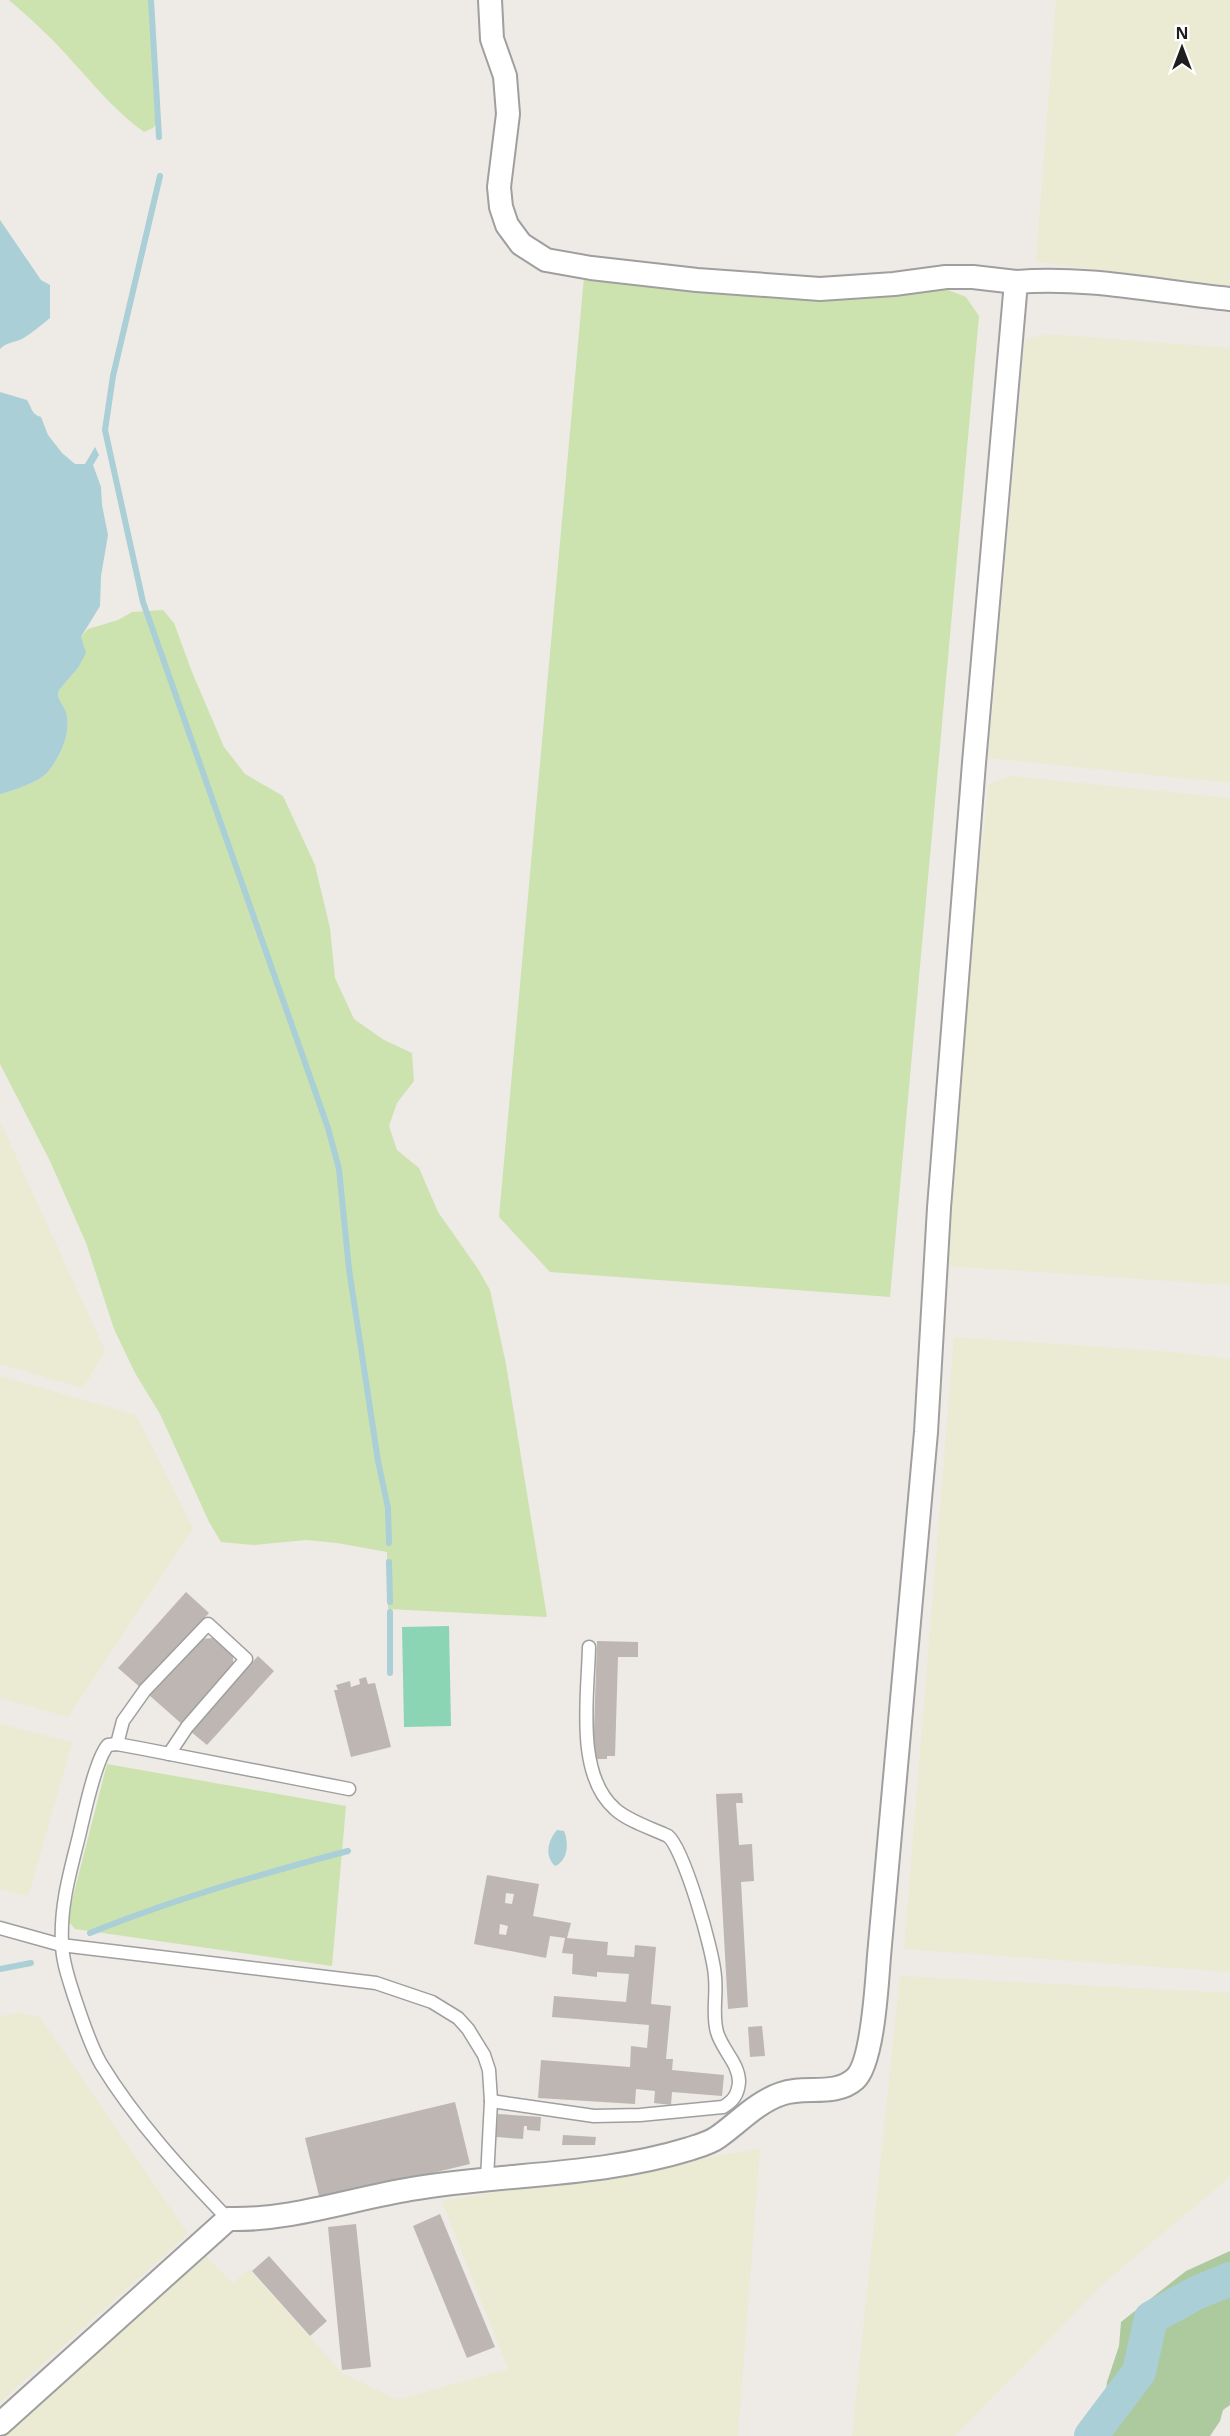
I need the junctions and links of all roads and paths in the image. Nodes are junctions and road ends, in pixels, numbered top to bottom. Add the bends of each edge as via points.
1 (490, 0) edge
2 (1016, 282) junction
3 (1230, 299) edge
4 (589, 1647) dead end
5 (117, 1744) junction
6 (169, 1754) junction
7 (349, 1789) dead end
8 (0, 1929) edge
9 (62, 1945) junction
10 (491, 2101) junction
11 (487, 2179) junction
12 (228, 2219) junction
13 (0, 2424) edge

1 - 2 street via 492,39 505,76 508,114 499,187 501,207 507,225 521,244 546,260 697,280 820,288 946,277
2 - 3 street via 1098,282
2 - 11 street via 944,1138 926,1432 873,2020 863,2067 856,2079 842,2087 783,2093 768,2099 715,2139 688,2150 577,2172
4 - 10 lane via 588,1747 592,1774 615,1809 668,1836 679,1851 713,1958 717,2034 734,2063 739,2080 736,2096 723,2107 594,2116
5 - 6 lane
5 - 6 lane via 123,1721 145,1690 208,1624 246,1659 187,1727
5 - 9 lane via 103,1750 85,1811 63,1901
6 - 7 lane
8 - 9 lane
9 - 10 lane via 376,1983 432,2002 458,2018 477,2042 489,2070
9 - 12 lane via 85,2030 101,2063 140,2120
10 - 11 lane
11 - 12 street via 246,2220
12 - 13 street

